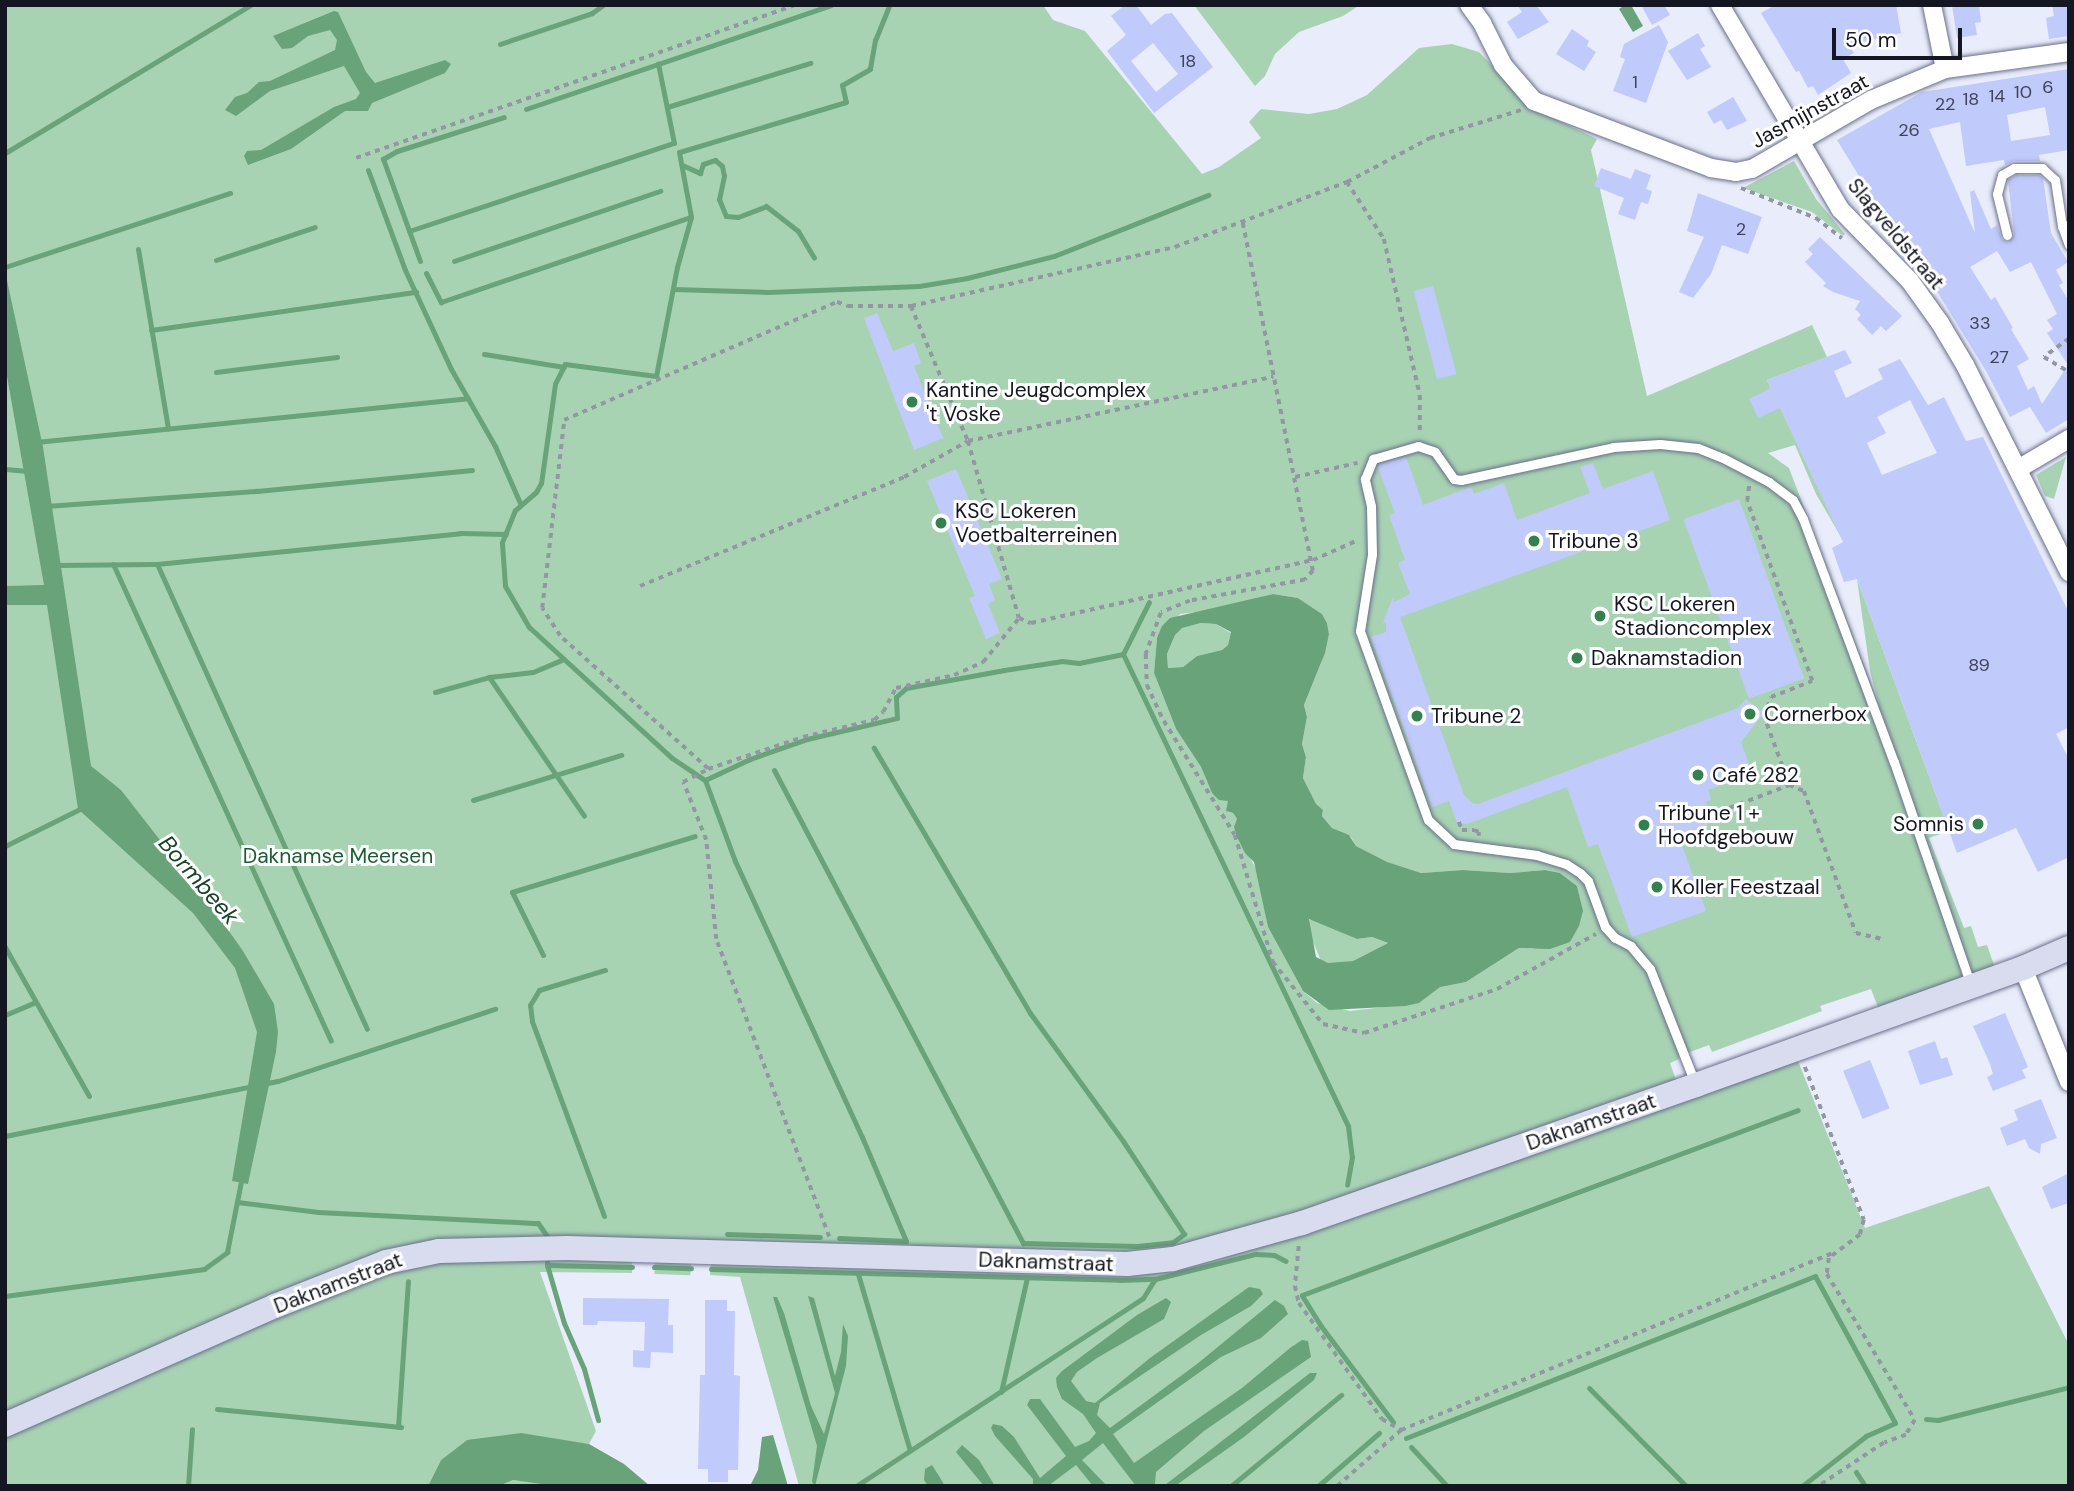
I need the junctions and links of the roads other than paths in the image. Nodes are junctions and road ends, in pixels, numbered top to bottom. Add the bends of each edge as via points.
1 (1469, 5) edge
2 (1720, 5) edge
3 (1932, 5) edge
4 (2069, 52) edge
5 (1945, 69) junction
6 (1799, 143) junction
7 (2065, 225) edge
8 (2007, 235) dead end
9 (2069, 244) edge
10 (2069, 439) edge
11 (2018, 469) junction
12 (2069, 572) edge
13 (2069, 948) edge
14 (2024, 968) junction
15 (1972, 986) junction
16 (2069, 1082) edge
17 (1696, 1085) junction
18 (5, 1425) edge

1 - 6 street, Jasmijnstraat via 1503,65 1534,101 1711,168 1736,172 1752,169
2 - 6 street, Slagveldstraat
3 - 5 street
4 - 5 street, Jasmijnstraat
5 - 6 street, Jasmijnstraat via 1871,100
6 - 11 street, Slagveldstraat via 1840,209 1910,281 1940,323
7 - 8 lane via 2055,180 2042,168 2014,168 2002,175 1997,194
7 - 9 lane
10 - 11 street
11 - 12 street, Slagveldstraat
13 - 14 street, Daknamstraat
14 - 15 street, Daknamstraat
14 - 16 street
15 - 17 street, Daknamstraat
15 - 17 lane via 1908,800 1793,500 1754,473 1698,448 1633,444 1461,480 1454,479 1435,452 1418,446 1373,459 1365,479 1373,530 1360,631 1427,820 1454,844 1537,855 1566,864 1588,881 1605,927 1632,946 1650,969
17 - 18 street, Daknamstraat via 1302,1223 1149,1264 567,1248 456,1250 403,1257 275,1306

